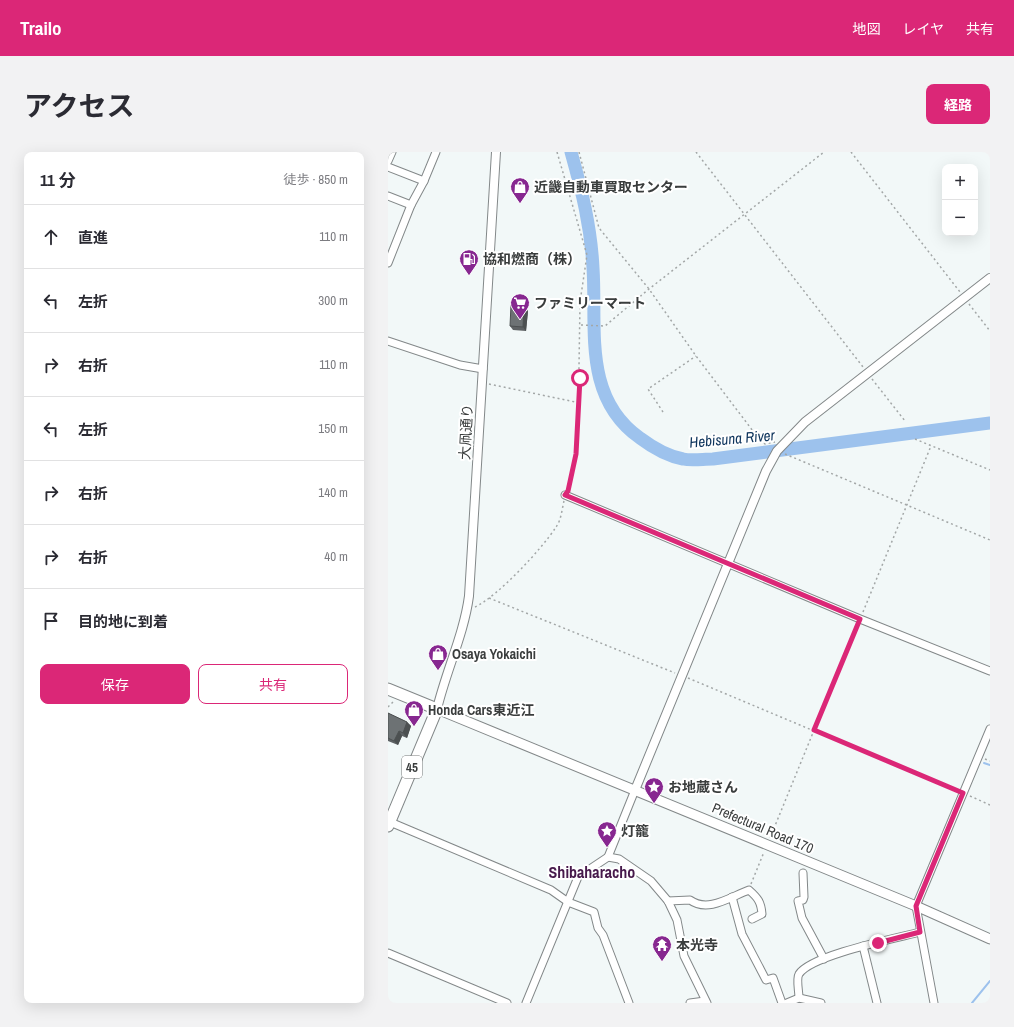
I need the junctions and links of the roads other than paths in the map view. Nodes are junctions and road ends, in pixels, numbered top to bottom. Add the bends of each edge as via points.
1 (392, 152) edge
2 (436, 152) edge
3 (496, 152) edge
4 (388, 161) edge
5 (388, 166) edge
6 (424, 181) junction
7 (388, 196) edge
8 (411, 205) junction
9 (388, 263) edge
10 (990, 278) edge
11 (388, 341) edge
12 (483, 369) junction
13 (565, 495) road end
14 (728, 564) junction
15 (990, 671) edge
16 (388, 689) edge
17 (436, 709) junction
18 (990, 729) edge
19 (635, 790) junction
20 (389, 824) edge
21 (608, 857) junction
22 (803, 874) dead end
23 (732, 897) junction
24 (668, 901) junction
25 (568, 902) junction
26 (916, 906) junction
27 (752, 919) dead end
28 (920, 932) junction
29 (990, 939) edge
30 (863, 946) junction
31 (388, 953) edge
32 (824, 958) junction
33 (799, 998) junction
34 (706, 1002) edge
35 (507, 1003) edge
36 (526, 1003) edge
37 (629, 1003) edge
38 (690, 1003) edge
39 (782, 1003) edge
40 (787, 1003) edge
41 (821, 1003) edge
42 (877, 1003) edge
43 (934, 1003) edge

1 - 4 street
2 - 6 street
3 - 12 street, 大凧通り
5 - 6 street
6 - 8 street
7 - 8 street
8 - 9 street
10 - 14 street via 805,422 786,441 766,471
11 - 12 street via 460,365
12 - 17 street, 大凧通り via 467,609
13 - 14 street
14 - 15 street
14 - 19 street
16 - 17 main road
17 - 19 main road, Prefectural Road 170
17 - 20 main road, 45
18 - 26 street
19 - 21 street
19 - 26 main road, Prefectural Road 170
20 - 25 street via 552,890
21 - 24 street via 619,859 651,881
21 - 25 street via 578,877
22 - 32 street via 804,897 798,901 802,918
23 - 24 street via 710,906 697,905 690,900
23 - 27 street via 749,890 760,900 762,914
23 - 39 street via 742,934 766,980 773,978
24 - 34 street via 677,920 684,956
25 - 36 street
25 - 37 street via 594,912 598,928
26 - 28 street
26 - 29 main road, Prefectural Road 170
28 - 30 street
28 - 43 street
30 - 32 street
30 - 42 street
31 - 35 street
32 - 33 street via 810,964 798,976
33 - 40 street
33 - 41 street
34 - 38 street

